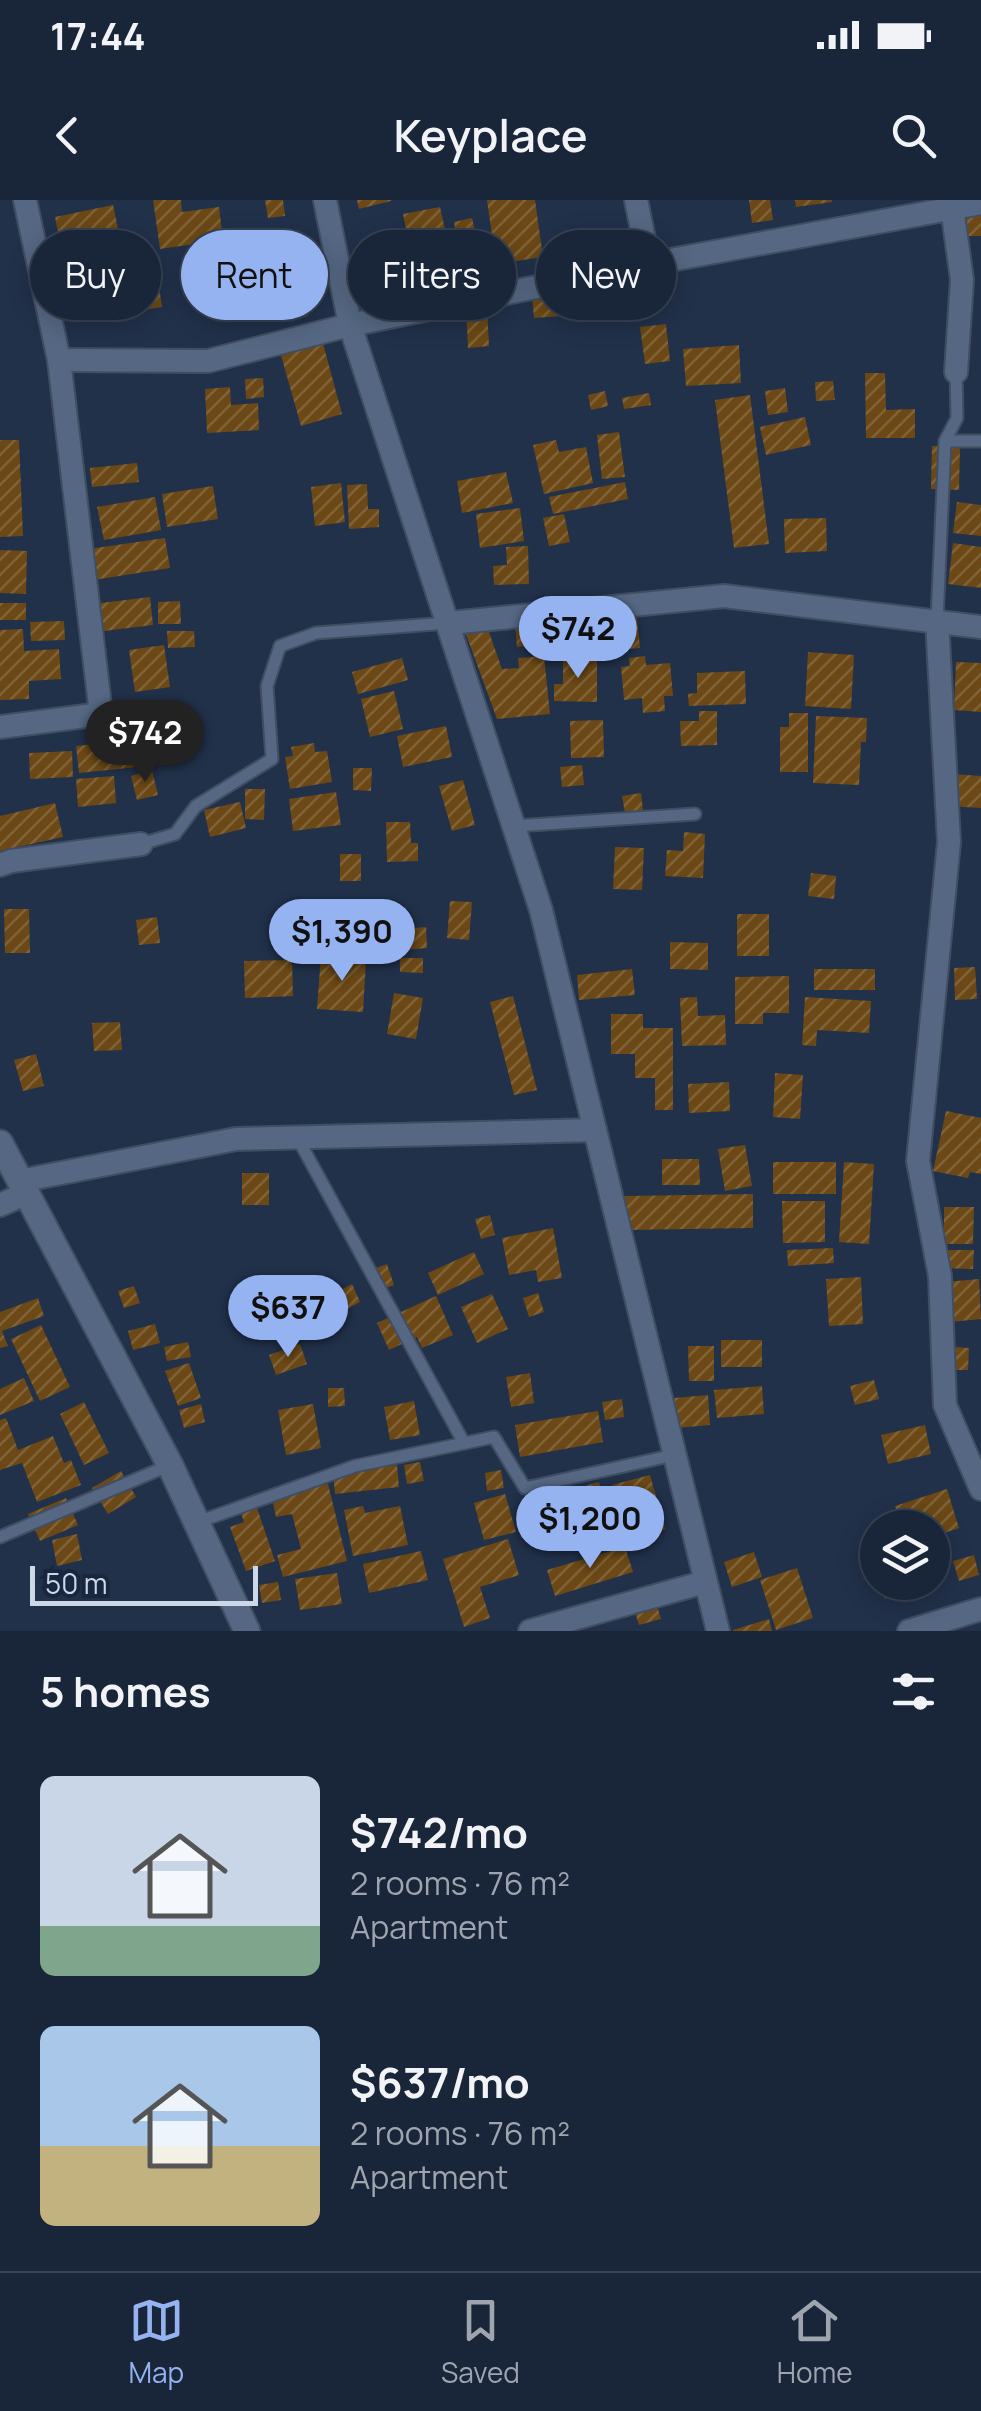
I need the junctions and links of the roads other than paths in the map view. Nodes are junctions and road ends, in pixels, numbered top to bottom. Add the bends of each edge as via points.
1 (24, 200) edge
2 (325, 200) edge
3 (636, 200) edge
4 (981, 203) edge
5 (952, 204) edge
6 (642, 230) edge
7 (676, 258) edge
8 (536, 287) edge
9 (350, 326) junction
10 (59, 360) junction
11 (956, 372) joint
12 (945, 440) junction
13 (981, 441) edge
14 (937, 620) junction
15 (450, 623) junction
16 (981, 626) edge
17 (0, 728) edge
18 (696, 814) dead end
19 (514, 826) junction
20 (141, 844) joint
21 (0, 865) edge
22 (595, 1130) junction
23 (297, 1137) junction
24 (0, 1143) edge
25 (24, 1187) junction
26 (0, 1205) edge
27 (464, 1443) junction
28 (674, 1455) junction
29 (170, 1465) junction
30 (981, 1488) edge
31 (198, 1522) junction
32 (0, 1537) edge
33 (706, 1582) junction
34 (981, 1611) edge
35 (247, 1631) edge
36 (530, 1631) edge
37 (718, 1631) edge
38 (910, 1631) edge

1 - 10 street
2 - 9 street
3 - 6 street
4 - 5 street
5 - 7 street
5 - 11 street via 962,280
8 - 9 street
9 - 10 street via 208,361
9 - 15 street
10 - 17 street via 100,714
11 - 12 lane via 957,418
12 - 13 lane
12 - 14 lane
14 - 15 street via 724,596
14 - 16 street
14 - 30 street via 949,842 918,1161 940,1276 945,1405
15 - 19 street
15 - 20 lane via 316,633 280,646 267,686 272,760 196,806 175,834
18 - 19 lane
19 - 22 street
20 - 21 street
22 - 23 street
22 - 28 street
23 - 25 street via 236,1139
23 - 27 lane
24 - 25 street
25 - 26 street
25 - 29 street
27 - 28 lane via 494,1437 525,1488
27 - 31 lane via 355,1466
28 - 33 street
29 - 31 street
29 - 32 lane
31 - 35 street
33 - 36 street
33 - 37 street
34 - 38 street

